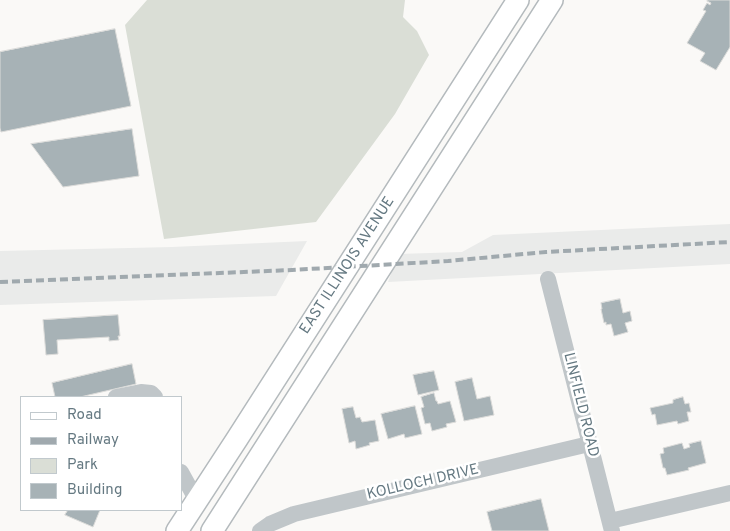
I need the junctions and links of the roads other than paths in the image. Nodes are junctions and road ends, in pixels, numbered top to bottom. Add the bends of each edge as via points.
1 (518, 0) edge
2 (552, 0) edge
3 (548, 279) dead end
4 (121, 396) edge
5 (154, 396) edge
6 (589, 444) junction
7 (182, 474) edge
8 (730, 493) edge
9 (197, 501) junction
10 (611, 526) edge
11 (177, 531) edge
12 (212, 531) edge
13 (260, 531) edge

1 - 9 main road, EAST ILLINOIS AVENUE
2 - 12 main road, EAST ILLINOIS AVENUE
3 - 6 street, LINFIELD ROAD
4 - 5 street via 141,392
6 - 10 street, LINFIELD ROAD
6 - 13 street, KOLLOCH DRIVE via 294,514
7 - 9 street
8 - 10 street
9 - 11 main road, EAST ILLINOIS AVENUE

